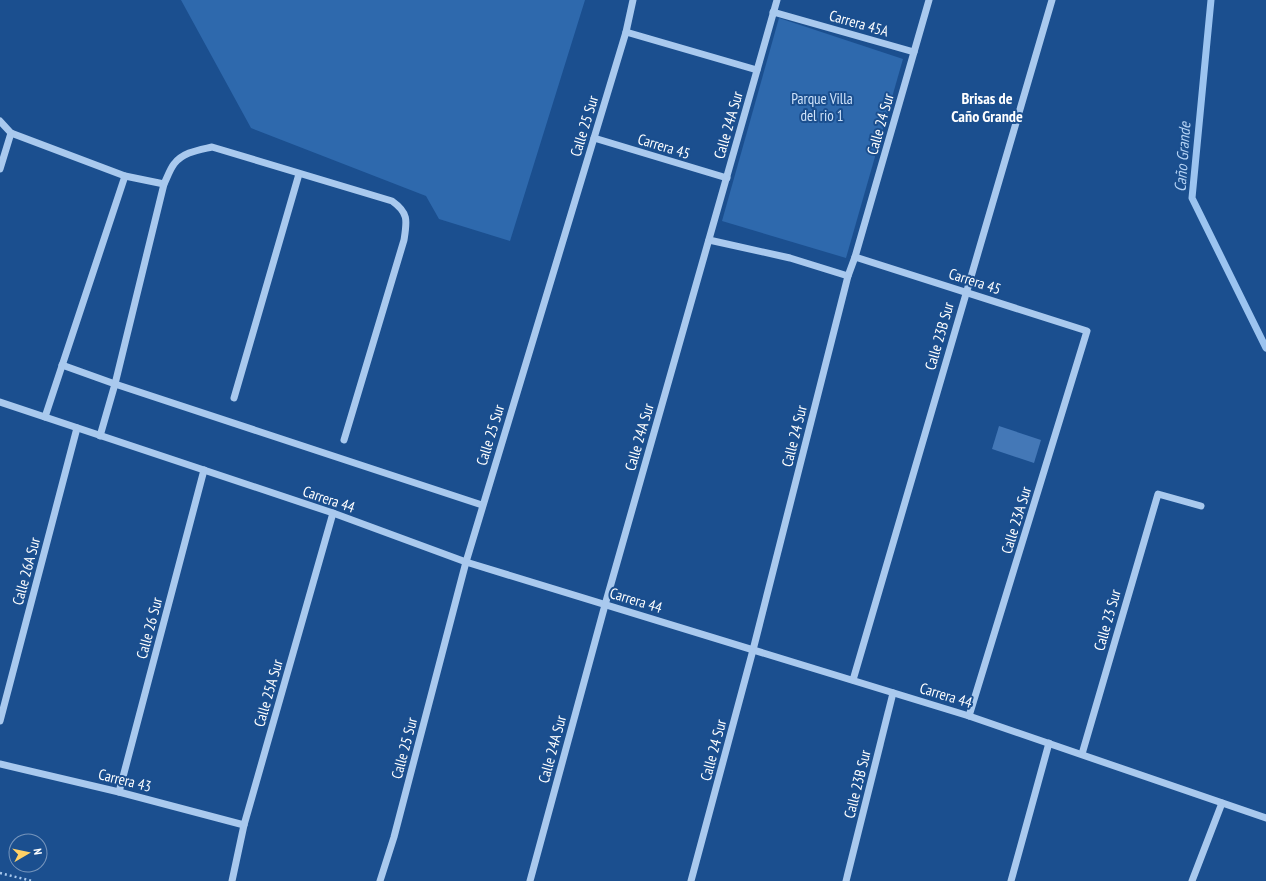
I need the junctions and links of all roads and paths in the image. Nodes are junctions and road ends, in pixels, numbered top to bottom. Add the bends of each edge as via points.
1 (633, 0) edge
2 (777, 0) edge
3 (929, 0) edge
4 (1052, 0) edge
5 (773, 12) junction
6 (626, 32) junction
7 (914, 52) junction
8 (757, 70) junction
9 (0, 121) edge
10 (11, 133) junction
11 (594, 138) junction
12 (0, 169) edge
13 (299, 174) junction
14 (125, 176) junction
15 (727, 178) junction
16 (164, 184) junction
17 (709, 240) junction
18 (855, 257) junction
19 (848, 276) junction
20 (966, 292) junction
21 (1087, 331) joint
22 (62, 365) junction
23 (114, 384) junction
24 (234, 398) dead end
25 (0, 402) edge
26 (45, 417) junction
27 (77, 428) junction
28 (100, 436) junction
29 (344, 440) dead end
30 (204, 470) junction
31 (482, 505) junction
32 (1201, 506) dead end
33 (333, 513) junction
34 (466, 562) junction
35 (605, 605) junction
36 (753, 650) junction
37 (853, 680) junction
38 (893, 693) junction
39 (969, 716) junction
40 (0, 721) edge
41 (1049, 743) junction
42 (1082, 754) junction
43 (0, 764) edge
44 (119, 792) junction
45 (1222, 803) junction
46 (1266, 818) edge
47 (244, 825) junction
48 (0, 873) edge
49 (32, 881) edge
50 (232, 881) edge
51 (380, 881) edge
52 (530, 881) edge
53 (690, 881) edge
54 (846, 881) edge
55 (1011, 881) edge
56 (1192, 881) edge

1 - 6 street, Calle 25 Sur
2 - 5 street, Calle 24A Sur
3 - 7 street, Calle 24 Sur
4 - 20 street, Calle 23B Sur
5 - 7 street, Carrera 45A
5 - 8 street, Calle 24A Sur
6 - 8 street
6 - 11 street, Calle 25 Sur
7 - 18 street, Calle 24 Sur
8 - 15 street, Calle 24A Sur
9 - 10 street
10 - 12 street
10 - 14 street
11 - 15 street, Carrera 45
11 - 31 street, Calle 25 Sur
13 - 16 street via 212,147 184,156 175,163
13 - 24 street
13 - 29 street via 392,201 401,207 406,216 404,240
14 - 16 street
14 - 22 street
15 - 17 street, Calle 24A Sur
16 - 23 street
17 - 19 street via 790,258
17 - 35 street, Calle 24A Sur
18 - 19 street, Calle 24 Sur
18 - 20 street, Carrera 45
19 - 36 street, Calle 24 Sur
20 - 21 street, Carrera 45
20 - 37 street, Calle 23B Sur
21 - 39 street, Calle 23A Sur
22 - 23 street
22 - 26 street
23 - 28 street
23 - 31 street
25 - 26 street, Carrera 44
26 - 27 street, Carrera 44
27 - 28 street, Carrera 44
27 - 40 street, Calle 26A Sur
28 - 30 street, Carrera 44
30 - 33 street, Carrera 44
30 - 44 street, Calle 26 Sur
31 - 34 street, Calle 25 Sur
32 - 42 street, Calle 23 Sur via 1158,494
33 - 34 street, Carrera 44
33 - 47 street, Calle 25A Sur
34 - 35 street, Carrera 44
34 - 51 street, Calle 25 Sur via 394,837
35 - 36 street, Carrera 44
35 - 52 street, Calle 24A Sur
36 - 37 street, Carrera 44
36 - 53 street, Calle 24 Sur
37 - 38 street, Carrera 44
38 - 39 street, Carrera 44
38 - 54 street, Calle 23B Sur
39 - 41 street, Carrera 44
41 - 42 street, Carrera 44
41 - 55 street
42 - 45 street, Carrera 44
43 - 44 street, Carrera 43
44 - 47 street, Carrera 43
45 - 46 street, Carrera 44
45 - 56 street
47 - 50 street, Calle 25A Sur
48 - 49 path

